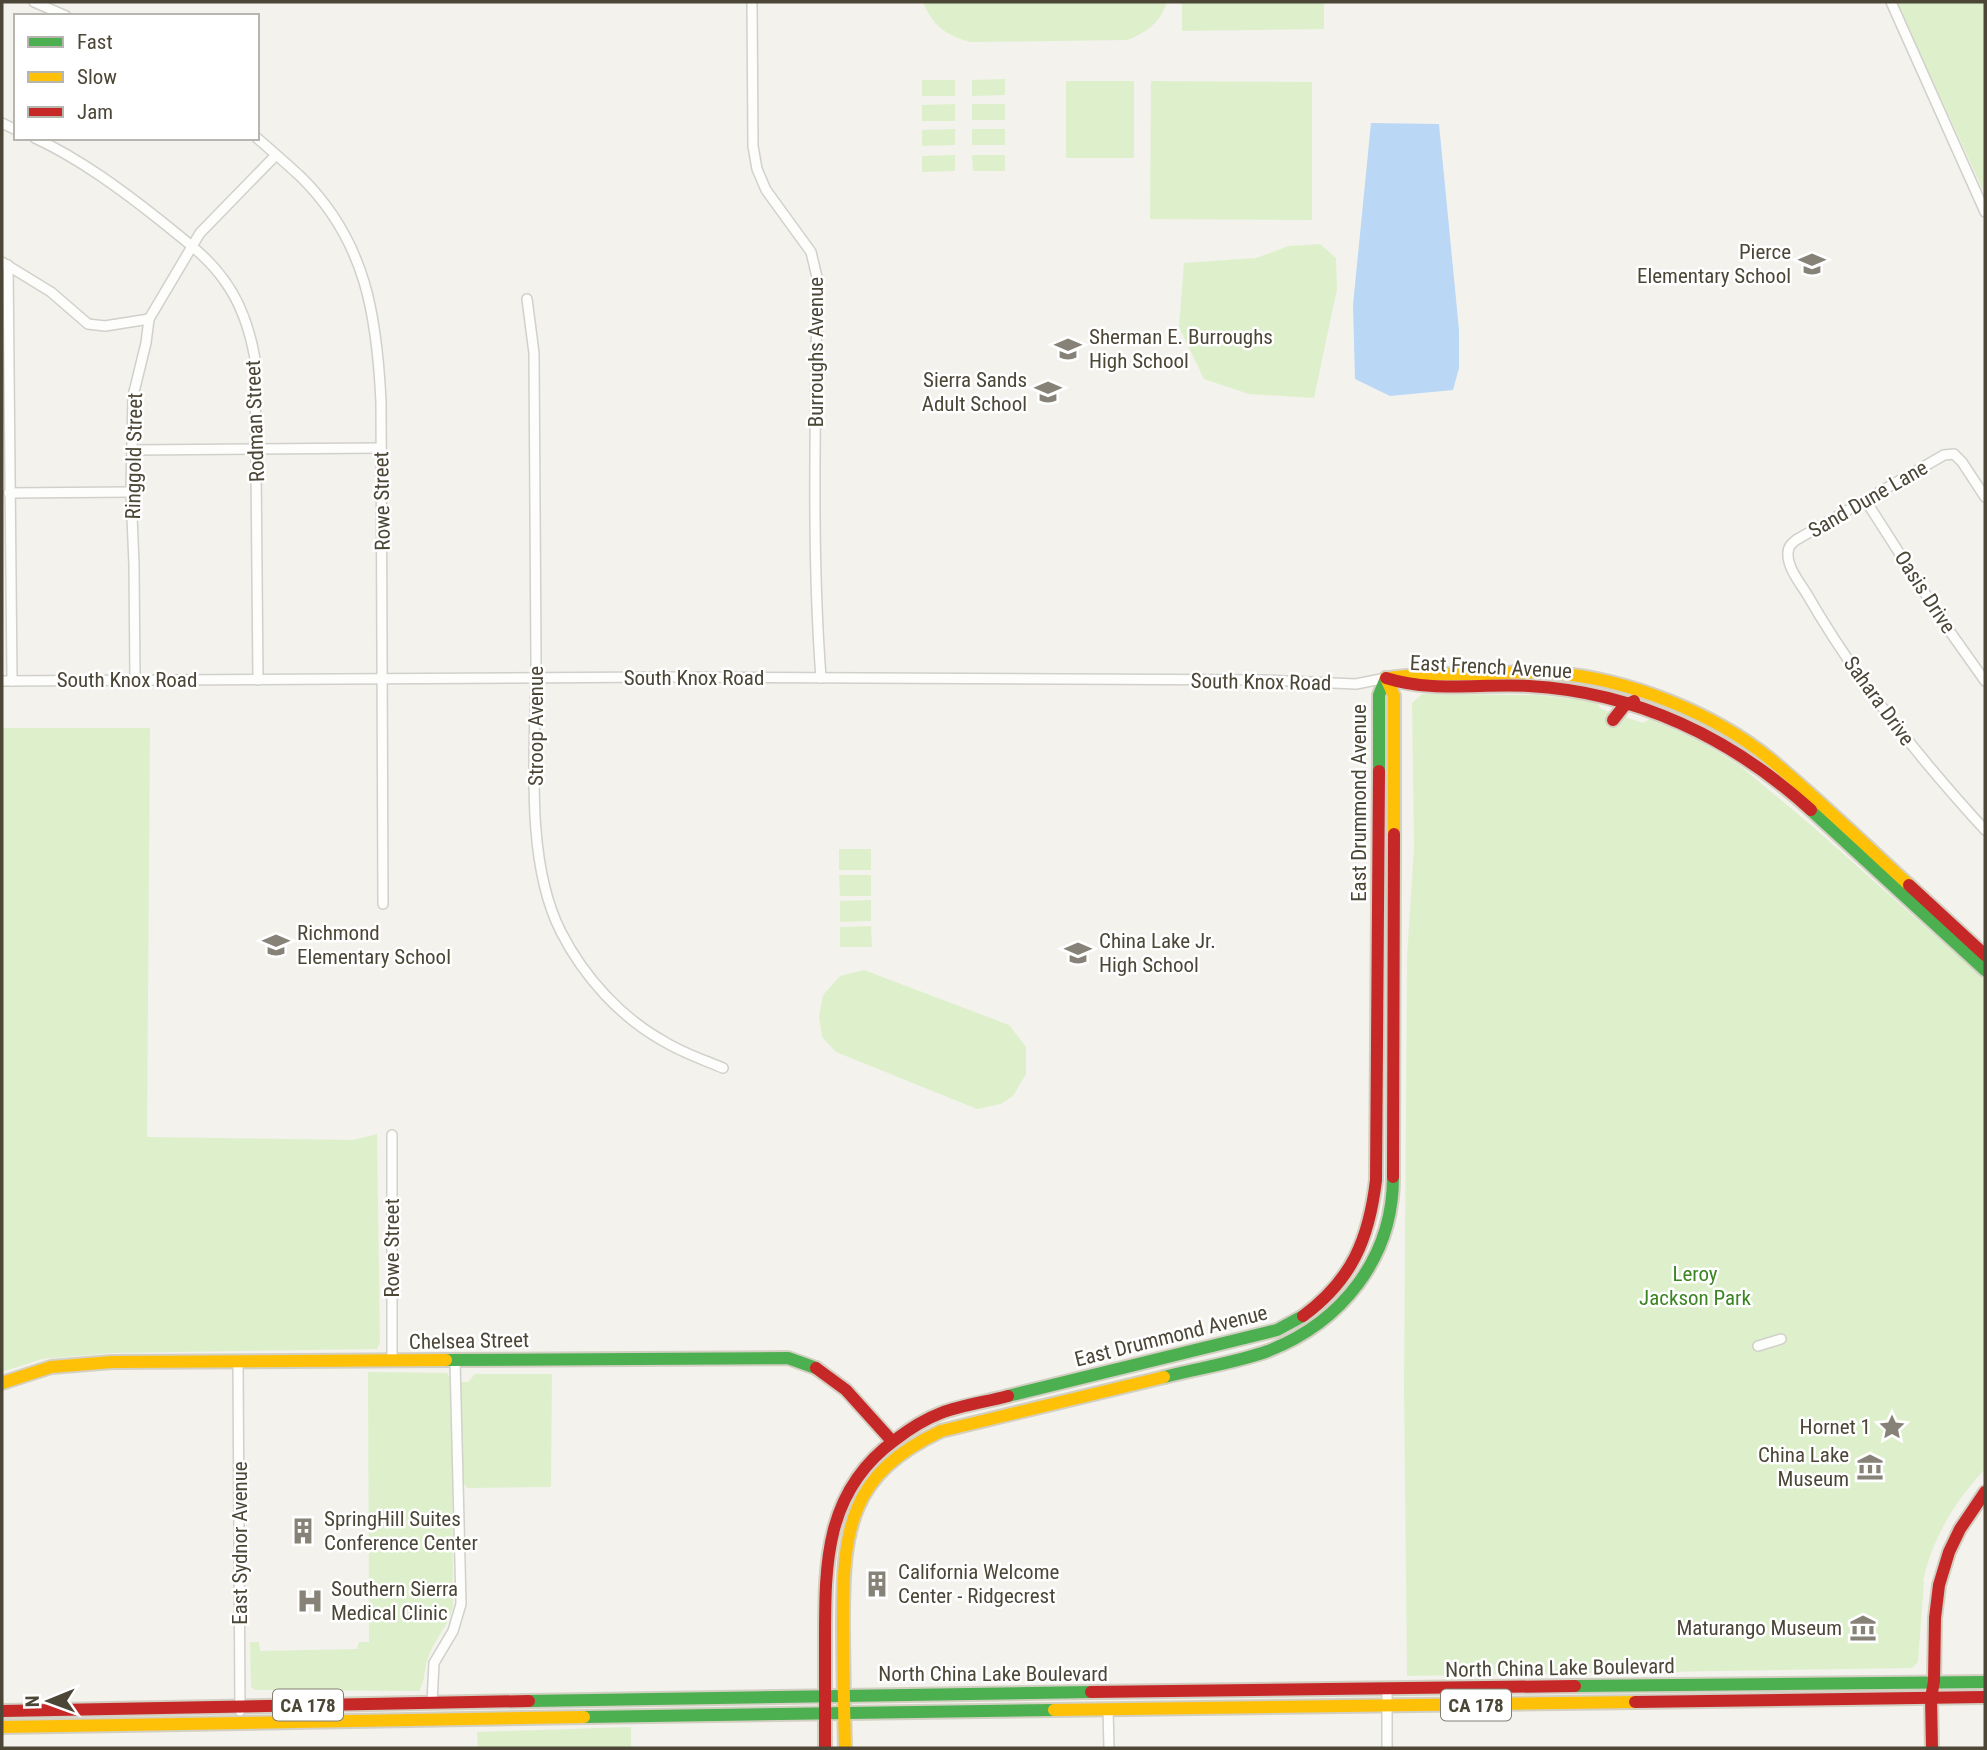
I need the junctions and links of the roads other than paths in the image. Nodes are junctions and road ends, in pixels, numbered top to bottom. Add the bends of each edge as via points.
1 (34, 2) edge
2 (752, 2) edge
3 (1891, 2) edge
4 (61, 14) edge
5 (38, 140) edge
6 (259, 140) edge
7 (276, 155) junction
8 (1985, 212) edge
9 (192, 245) junction
10 (5, 263) edge
11 (527, 299) dead end
12 (149, 319) junction
13 (381, 448) junction
14 (256, 449) junction
15 (133, 450) junction
16 (131, 492) junction
17 (9, 493) junction
18 (1984, 493) edge
19 (1866, 501) junction
20 (1789, 560) joint
21 (536, 678) junction
22 (821, 678) junction
23 (1386, 678) junction
24 (135, 679) junction
25 (258, 680) junction
26 (383, 680) junction
27 (7, 681) edge
28 (1985, 681) edge
29 (1630, 703) junction
30 (1613, 720) dead end
31 (1742, 739) junction
32 (1985, 830) edge
33 (383, 904) dead end
34 (1985, 955) edge
35 (1985, 970) edge
36 (723, 1068) dead end
37 (392, 1135) dead end
38 (1781, 1339) dead end
39 (1758, 1346) dead end
40 (455, 1360) junction
41 (392, 1361) junction
42 (239, 1362) junction
43 (2, 1383) edge
44 (891, 1440) junction
45 (902, 1454) junction
46 (1985, 1492) edge
47 (1934, 1681) junction
48 (1985, 1682) edge
49 (1718, 1686) junction
50 (1387, 1689) junction
51 (825, 1695) junction
52 (844, 1695) junction
53 (1985, 1697) edge
54 (1931, 1698) junction
55 (509, 1700) junction
56 (432, 1702) junction
57 (1640, 1702) junction
58 (1387, 1706) junction
59 (240, 1707) junction
60 (1108, 1709) junction
61 (2, 1711) edge
62 (845, 1712) junction
63 (825, 1713) junction
64 (435, 1720) junction
65 (241, 1724) junction
66 (2, 1727) edge
67 (825, 1748) edge
68 (845, 1748) edge
69 (1109, 1748) edge
70 (1387, 1748) edge
71 (1932, 1748) edge

1 - 4 street
2 - 22 street, Burroughs Avenue via 757,169 766,190 811,252 817,277 817,635
3 - 8 street
5 - 9 street, Rodman Street via 99,176
6 - 7 street, Rowe Street
7 - 9 street
7 - 13 street, Rowe Street via 327,209 347,239 364,280 378,344
9 - 12 street
9 - 14 street, Rodman Street via 224,279 248,325 255,359
10 - 12 street via 51,292 88,324
10 - 17 street
11 - 21 street, Stroop Avenue via 534,353
12 - 15 street, Ringgold Street via 133,396
13 - 14 street
13 - 26 street, Rowe Street
14 - 15 street
14 - 25 street, Rodman Street
15 - 16 street, Ringgold Street
16 - 17 street
16 - 24 street, Ringgold Street
17 - 27 street
18 - 19 street, Sand Dune Lane via 1962,462 1949,453
19 - 20 street, Sand Dune Lane via 1796,540 1789,549
19 - 28 street, Oasis Drive
20 - 32 street, Sahara Drive via 1822,621 1875,698
21 - 22 street, South Knox Road
21 - 26 street, South Knox Road
21 - 36 street, Stroop Avenue via 537,840 542,875 561,933 599,987 640,1027
22 - 23 street, South Knox Road via 1356,684
23 - 29 street, East French Avenue via 1415,686 1558,687
23 - 31 street, East French Avenue via 1522,671 1586,677 1670,701
23 - 44 street, East Drummond Avenue via 1379,695 1375,1197 1367,1237 1348,1273 1321,1303 1277,1330 940,1413
23 - 45 street, East Drummond Avenue via 1394,696 1393,1182 1381,1248 1359,1286 1311,1331 1265,1352 941,1431
24 - 25 street, South Knox Road
24 - 27 street, South Knox Road
25 - 26 street, South Knox Road
26 - 33 street, Rowe Street
29 - 30 street
29 - 31 street via 1644,700
29 - 35 street, East French Avenue via 1705,733 1766,771
31 - 34 street, East French Avenue via 1769,758
37 - 41 street, Rowe Street
38 - 39 street
40 - 41 street, Chelsea Street
40 - 44 street, Chelsea Street via 788,1358 835,1378
40 - 56 street via 461,1604 453,1631 434,1662
41 - 42 street, Chelsea Street
42 - 43 street, Chelsea Street via 60,1366
42 - 59 street, East Sydnor Avenue
44 - 45 street, Chelsea Street
44 - 51 street, East Drummond Avenue via 853,1481 829,1536
45 - 52 street, East Drummond Avenue via 863,1497 847,1539
46 - 47 street via 1960,1529 1939,1585
47 - 48 street, North China Lake Boulevard / CA 178
47 - 49 street, North China Lake Boulevard / CA 178
47 - 54 street
49 - 50 street, North China Lake Boulevard / CA 178
49 - 57 street via 1695,1694 1646,1693
50 - 52 street, North China Lake Boulevard / CA 178
50 - 58 street
51 - 52 street, North China Lake Boulevard / CA 178
51 - 55 street, North China Lake Boulevard / CA 178
51 - 63 street, East Drummond Avenue
52 - 62 street, East Drummond Avenue
53 - 54 street, North China Lake Boulevard / CA 178
54 - 57 street, North China Lake Boulevard / CA 178
54 - 71 street
55 - 56 street, North China Lake Boulevard / CA 178
55 - 64 street via 498,1708 443,1711
56 - 59 street, North China Lake Boulevard / CA 178
57 - 58 street, North China Lake Boulevard / CA 178
58 - 60 street, North China Lake Boulevard / CA 178
58 - 70 street
59 - 61 street, North China Lake Boulevard / CA 178
59 - 65 street, East Sydnor Avenue
60 - 62 street, North China Lake Boulevard / CA 178
60 - 69 street
62 - 63 street, North China Lake Boulevard / CA 178
62 - 68 street, East Drummond Avenue
63 - 64 street, North China Lake Boulevard / CA 178
63 - 67 street, East Drummond Avenue
64 - 65 street, North China Lake Boulevard / CA 178
65 - 66 street, North China Lake Boulevard / CA 178

